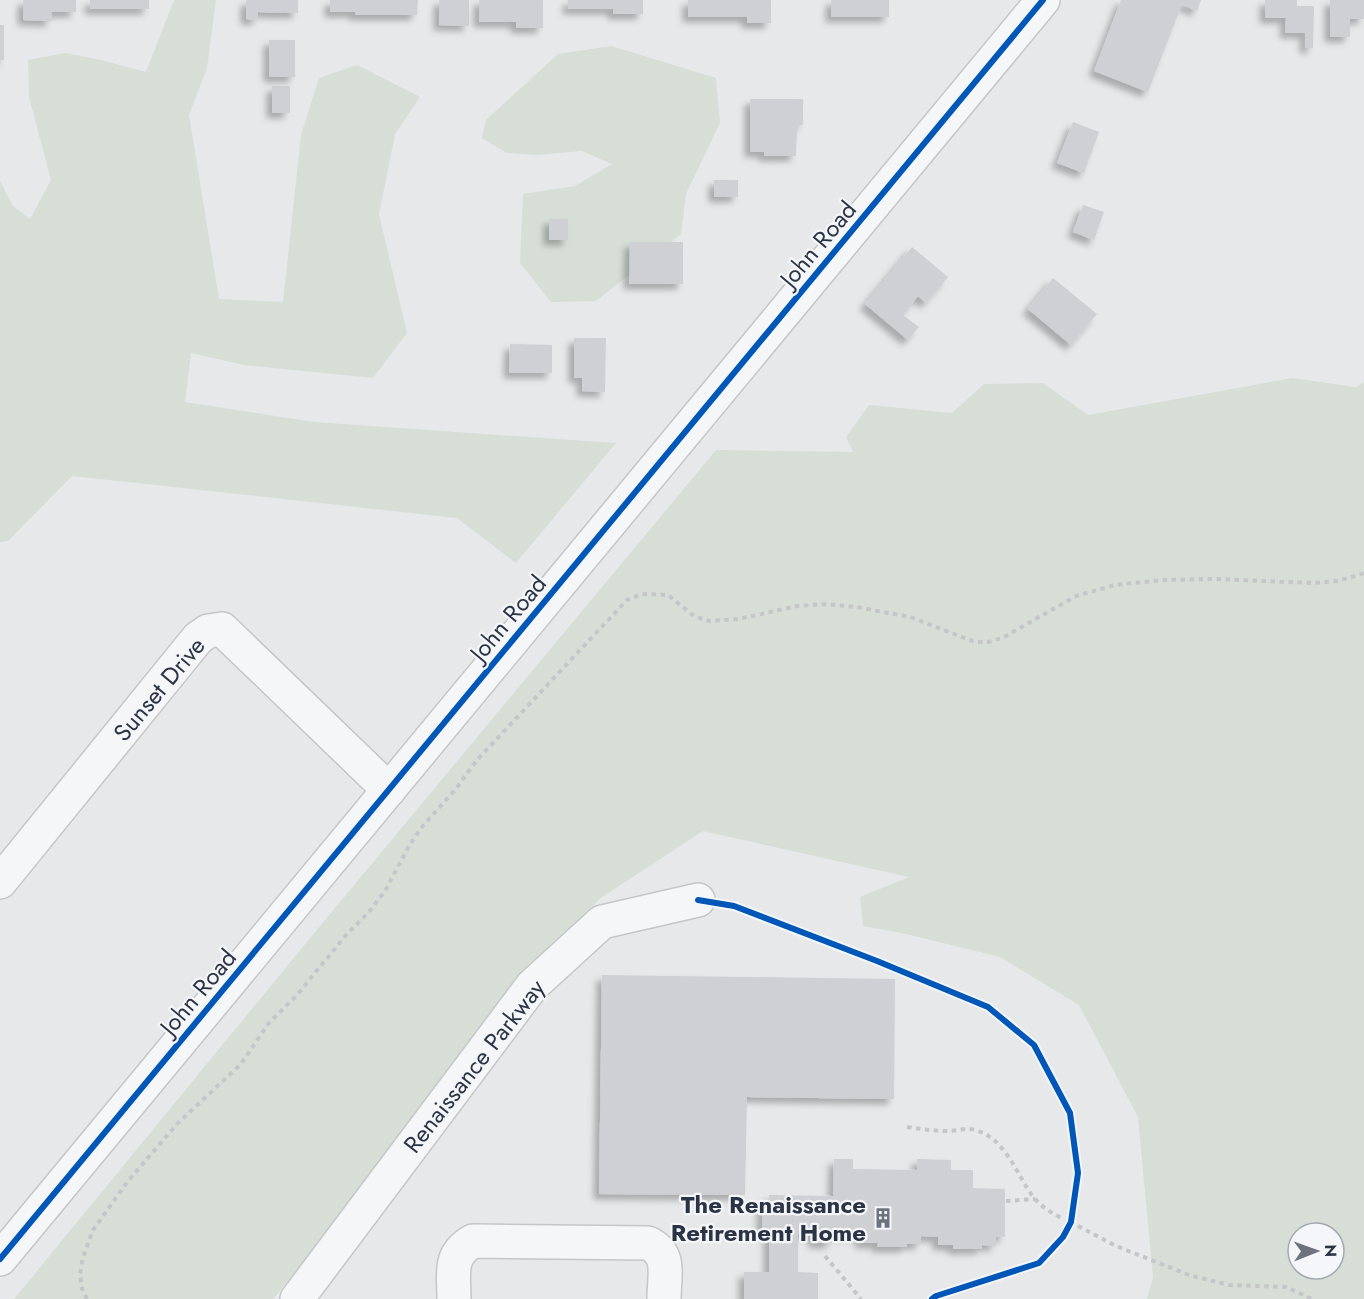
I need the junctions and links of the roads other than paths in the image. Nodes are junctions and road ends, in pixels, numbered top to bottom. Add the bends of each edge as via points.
1 (1043, 0) edge
2 (389, 790) junction
3 (0, 882) edge
4 (698, 900) dead end
5 (0, 1259) edge
6 (297, 1299) edge
7 (454, 1299) edge
8 (664, 1299) edge

1 - 2 street, John Road
2 - 3 street, Sunset Drive via 222,629 208,631 198,638
2 - 5 street, John Road
4 - 6 street, Renaissance Parkway via 602,922 532,986
7 - 8 street via 454,1260 461,1248 472,1241 648,1243 658,1248 664,1258

